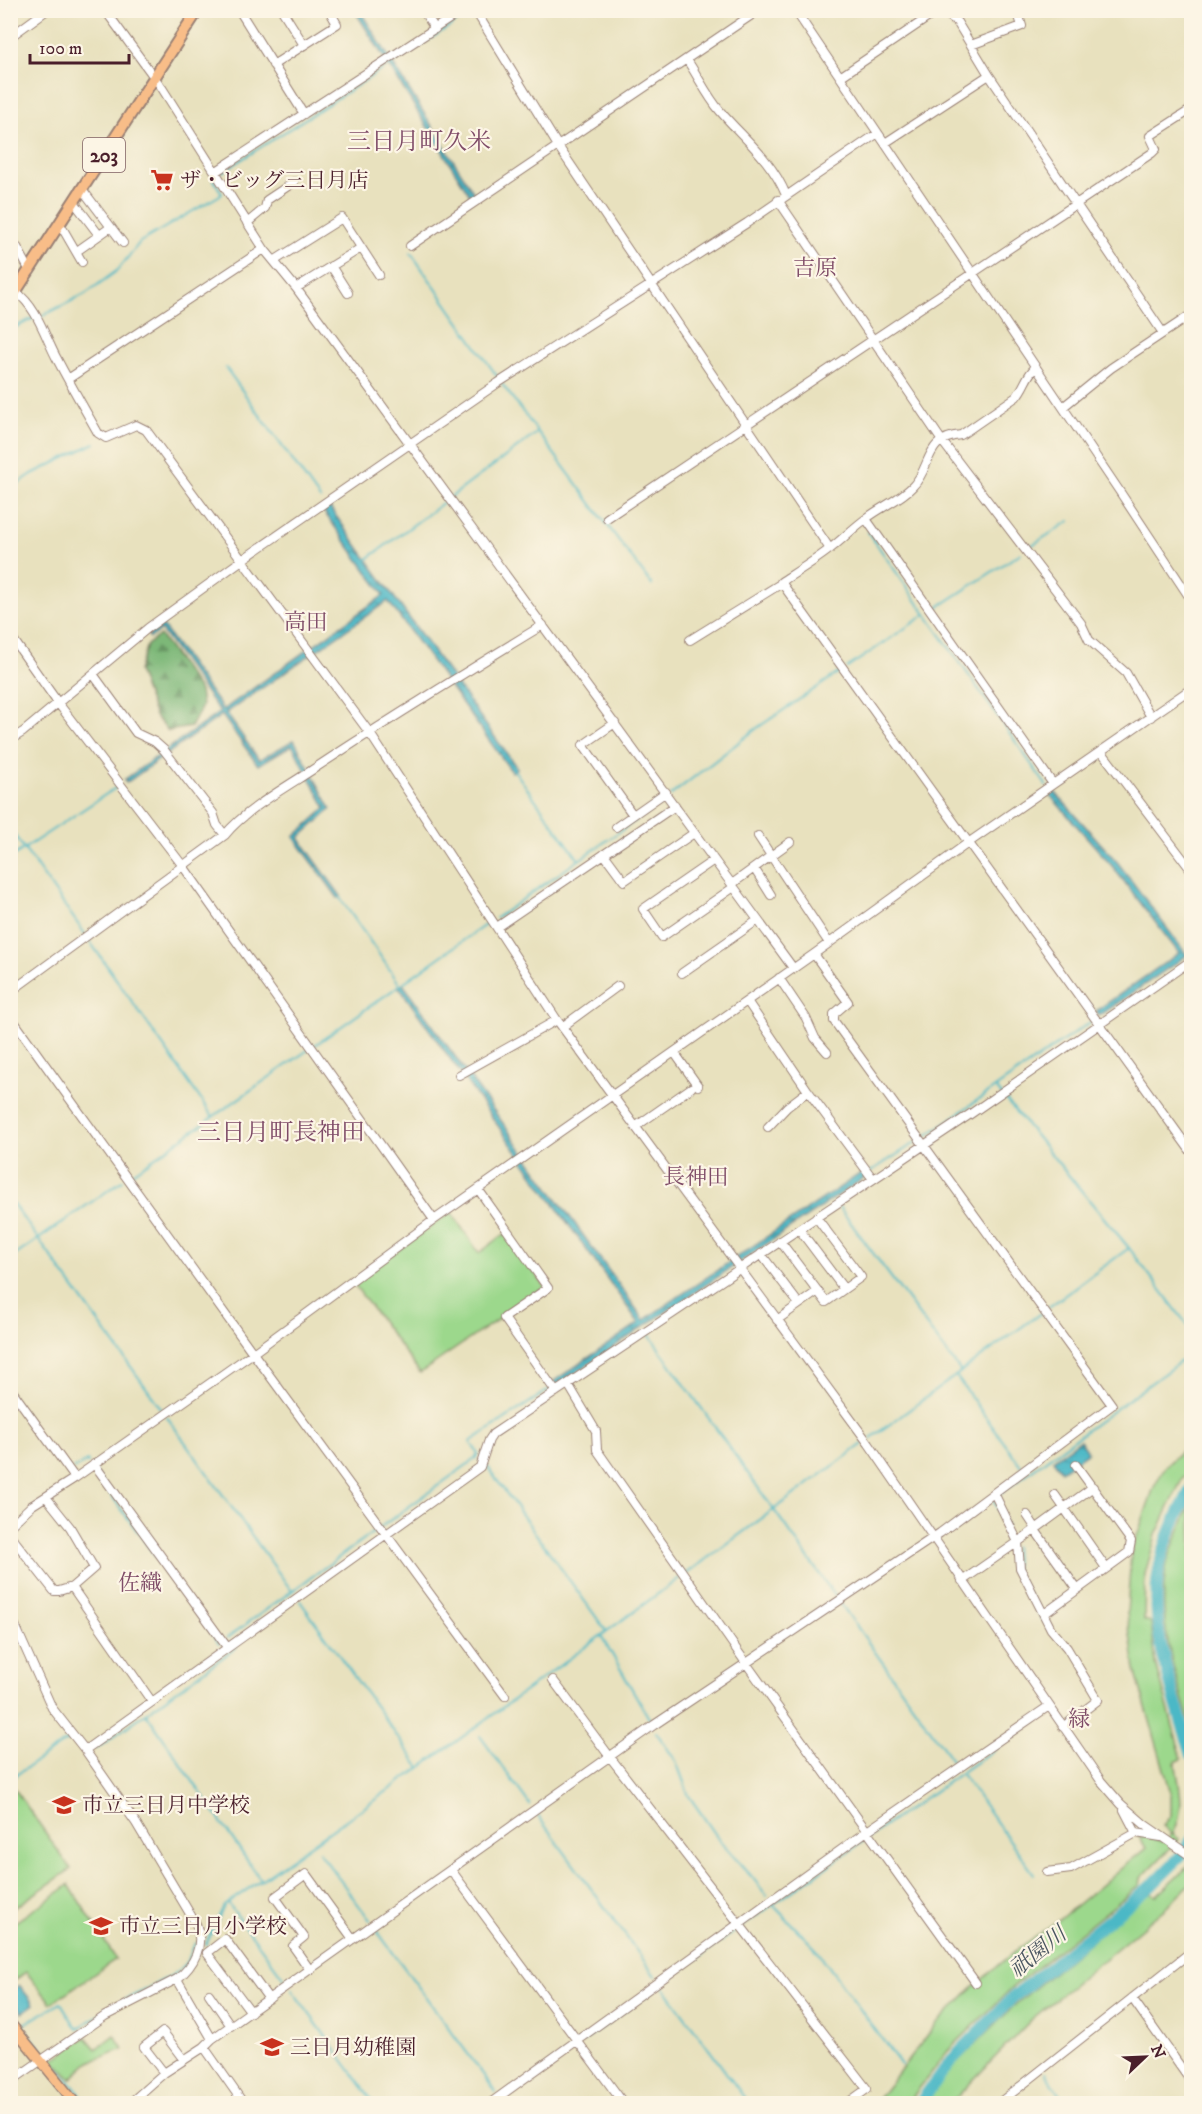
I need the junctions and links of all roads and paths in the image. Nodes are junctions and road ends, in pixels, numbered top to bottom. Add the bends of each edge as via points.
1 (47, 10) edge
2 (105, 10) edge
3 (239, 10) edge
4 (282, 10) edge
5 (328, 10) edge
6 (423, 10) edge
7 (445, 10) edge
8 (463, 10) edge
9 (476, 10) edge
10 (759, 10) edge
11 (795, 10) edge
12 (1017, 10) edge
13 (195, 11) edge
14 (938, 11) edge
15 (450, 19) junction
16 (435, 29) junction
17 (10, 37) edge
18 (304, 45) junction
19 (971, 45) junction
20 (687, 60) junction
21 (273, 65) junction
22 (989, 75) junction
23 (840, 77) junction
24 (154, 78) junction
25 (1191, 109) edge
26 (304, 114) junction
27 (878, 133) junction
28 (885, 143) junction
29 (558, 146) junction
30 (215, 171) junction
31 (294, 182) dead end
32 (82, 189) junction
33 (786, 195) junction
34 (778, 200) junction
35 (74, 202) junction
36 (1076, 205) junction
37 (247, 223) junction
38 (60, 224) junction
39 (111, 227) junction
40 (99, 235) junction
41 (123, 243) dead end
42 (10, 244) edge
43 (410, 246) dead end
44 (361, 248) junction
45 (264, 249) junction
46 (77, 251) junction
47 (274, 261) junction
48 (82, 262) dead end
49 (332, 266) junction
50 (30, 271) junction
51 (972, 272) junction
52 (378, 275) dead end
53 (652, 283) junction
54 (296, 288) junction
55 (348, 292) dead end
56 (13, 296) edge
57 (1191, 314) edge
58 (1163, 333) junction
59 (873, 340) junction
60 (1036, 367) junction
61 (68, 379) junction
62 (1063, 407) junction
63 (748, 425) junction
64 (942, 441) junction
65 (410, 444) junction
66 (607, 518) dead end
67 (866, 519) junction
68 (830, 549) junction
69 (242, 560) junction
70 (782, 583) junction
71 (1191, 601) edge
72 (543, 625) junction
73 (10, 635) edge
74 (690, 640) dead end
75 (93, 674) junction
76 (1191, 688) edge
77 (58, 703) junction
78 (1150, 717) junction
79 (615, 723) junction
80 (369, 732) junction
81 (10, 740) edge
82 (1101, 751) junction
83 (1053, 784) junction
84 (666, 792) junction
85 (675, 806) junction
86 (633, 815) junction
87 (616, 827) dead end
88 (694, 833) junction
89 (225, 835) junction
90 (758, 836) dead end
91 (790, 842) dead end
92 (968, 843) junction
93 (604, 854) junction
94 (771, 855) junction
95 (714, 860) junction
96 (183, 866) junction
97 (754, 868) junction
98 (1191, 871) edge
99 (733, 885) junction
100 (771, 895) dead end
101 (758, 920) junction
102 (497, 927) junction
103 (829, 943) junction
104 (814, 954) junction
105 (1191, 960) edge
106 (794, 968) junction
107 (682, 973) dead end
108 (779, 978) junction
109 (618, 986) dead end
110 (10, 992) edge
111 (747, 1001) junction
112 (10, 1016) edge
113 (559, 1024) junction
114 (1099, 1024) junction
115 (674, 1052) junction
116 (827, 1052) dead end
117 (459, 1075) dead end
118 (808, 1091) junction
119 (612, 1095) junction
120 (635, 1127) junction
121 (768, 1127) dead end
122 (923, 1146) junction
123 (1191, 1152) edge
124 (873, 1179) junction
125 (478, 1189) junction
126 (816, 1217) junction
127 (434, 1220) junction
128 (799, 1229) junction
129 (780, 1241) junction
130 (761, 1254) junction
131 (738, 1267) junction
132 (844, 1289) junction
133 (818, 1291) junction
134 (799, 1304) junction
135 (777, 1320) junction
136 (253, 1353) junction
137 (568, 1384) junction
138 (10, 1388) edge
139 (556, 1392) junction
140 (94, 1464) junction
141 (1076, 1465) dead end
142 (75, 1478) junction
143 (1093, 1487) junction
144 (1055, 1495) dead end
145 (996, 1496) junction
146 (46, 1497) junction
147 (1063, 1509) junction
148 (1027, 1515) dead end
149 (10, 1526) edge
150 (1035, 1530) junction
151 (386, 1533) junction
152 (10, 1535) edge
153 (933, 1537) junction
154 (1018, 1542) junction
155 (1106, 1568) junction
156 (962, 1581) junction
157 (72, 1587) junction
158 (1077, 1590) junction
159 (10, 1614) edge
160 (1044, 1614) junction
161 (227, 1647) junction
162 (746, 1663) junction
163 (554, 1680) dead end
164 (505, 1696) dead end
165 (152, 1702) junction
166 (1049, 1706) junction
167 (1063, 1727) junction
168 (85, 1750) junction
169 (610, 1757) junction
170 (1121, 1804) junction
171 (867, 1831) junction
172 (1136, 1833) junction
173 (1166, 1838) junction
174 (1191, 1857) edge
175 (451, 1870) junction
176 (1047, 1872) dead end
177 (740, 1926) junction
178 (353, 1939) junction
179 (1191, 1951) edge
180 (310, 1970) junction
181 (177, 1978) junction
182 (976, 1983) dead end
183 (209, 1994) dead end
184 (1132, 1998) junction
185 (269, 1999) junction
186 (251, 2012) junction
187 (10, 2023) edge
188 (231, 2026) junction
189 (212, 2039) junction
190 (579, 2043) junction
191 (204, 2047) junction
192 (46, 2058) junction
193 (184, 2060) junction
194 (164, 2073) junction
195 (10, 2082) edge
196 (1191, 2083) edge
197 (76, 2103) edge
198 (129, 2103) edge
199 (244, 2103) edge
200 (489, 2103) edge
201 (624, 2103) edge
202 (846, 2103) edge
203 (998, 2103) edge

1 - 17 street
2 - 24 street
3 - 21 street
4 - 18 street
5 - 18 street via 337,24
6 - 16 street
7 - 15 street
8 - 15 street
9 - 29 street
10 - 20 street
11 - 23 street
12 - 19 street via 1022,26
13 - 24 highway, 203
14 - 19 street via 957,22
14 - 23 street
15 - 16 street
16 - 26 street
18 - 21 street
19 - 22 street
20 - 29 street
20 - 33 street via 719,109 767,161
21 - 26 street
22 - 28 street
22 - 36 street
23 - 27 street
24 - 30 street
24 - 32 highway, 203
25 - 36 street via 1150,136 1156,149 1152,153
26 - 30 street
27 - 28 street
27 - 33 street
28 - 51 street
29 - 43 street
29 - 53 street
30 - 37 street
31 - 37 street via 267,200 266,208
32 - 35 highway, 203
32 - 39 street
33 - 34 street
34 - 53 street
34 - 59 street
35 - 38 highway, 203
35 - 40 street
36 - 51 street
36 - 58 street
37 - 45 street
38 - 46 street
38 - 50 highway, 203
39 - 40 street
39 - 41 street
40 - 46 street
42 - 50 street via 17,248
44 - 47 street via 342,218
44 - 49 street
44 - 52 street
45 - 47 street
45 - 61 street
46 - 48 street
47 - 54 street
49 - 54 street
49 - 55 street
50 - 56 highway, 203
51 - 59 street
51 - 60 street
53 - 63 street
53 - 65 street
54 - 65 street
56 - 61 street via 23,297 37,318
57 - 58 street
58 - 62 street
59 - 63 street
59 - 64 street
60 - 62 street
60 - 64 street via 1016,397 961,435
61 - 69 street via 101,436 106,438 136,425 146,430
62 - 71 street
63 - 66 street
63 - 68 street
64 - 67 street via 927,458 912,487
64 - 78 street via 1081,623 1089,640 1126,673
65 - 69 street
65 - 72 street
67 - 68 street
67 - 83 street
68 - 70 street
69 - 75 street via 148,628
69 - 80 street
70 - 74 street
70 - 92 street
72 - 79 street
72 - 80 street
73 - 77 street
75 - 77 street
75 - 89 street via 136,733 155,742 166,753 213,813
76 - 78 street
77 - 81 street
77 - 96 street
78 - 82 street
79 - 84 street
79 - 86 street via 583,745
80 - 89 street via 231,827
80 - 102 street
82 - 83 street
82 - 98 street
83 - 92 street
84 - 85 street
84 - 86 street
85 - 88 street
85 - 93 street
86 - 87 street
88 - 93 street via 624,881
88 - 95 street
89 - 96 street
90 - 94 street
91 - 94 street
92 - 103 street
92 - 114 street
93 - 102 street
94 - 97 street
94 - 103 street
95 - 99 street
95 - 99 street via 643,909 662,937
96 - 110 street
96 - 127 street
97 - 99 street
97 - 100 street
99 - 101 street
101 - 106 street
101 - 107 street
102 - 113 street
103 - 104 street
104 - 106 street
104 - 122 street via 848,1002 834,1014 834,1021
105 - 114 street
106 - 108 street
108 - 111 street
108 - 116 street
109 - 113 street
111 - 115 street
111 - 118 street
112 - 136 street
113 - 117 street
113 - 119 street
114 - 122 street
114 - 123 street
115 - 119 street
115 - 120 street via 695,1087
118 - 121 street
118 - 124 street
119 - 120 street
119 - 125 street
120 - 131 street
122 - 124 street
122 - 145 street via 1112,1405
124 - 126 street
125 - 127 street
125 - 139 street via 548,1288 504,1318
126 - 128 street
126 - 132 street via 861,1277
127 - 136 street
128 - 129 street
128 - 132 street
129 - 130 street
129 - 133 street
130 - 131 street
130 - 134 street
131 - 135 street
131 - 137 street
132 - 133 street via 826,1302
133 - 134 street
134 - 135 street
135 - 153 street
136 - 140 street
136 - 151 street
137 - 139 street
137 - 162 street via 596,1431 597,1450
138 - 142 street
139 - 151 street via 494,1434 480,1467
140 - 142 street
140 - 161 street
141 - 143 street
142 - 146 street
143 - 147 street
143 - 155 street via 1131,1541 1129,1552
144 - 147 street
145 - 153 street
145 - 154 street
146 - 149 street
146 - 157 street via 70,1527 94,1568
147 - 150 street
147 - 155 street
148 - 150 street
150 - 154 street
150 - 158 street
151 - 161 street
151 - 164 street
152 - 157 street via 54,1591
153 - 156 street
153 - 162 street
154 - 156 street
154 - 160 street via 1020,1568
155 - 158 street
156 - 166 street
157 - 165 street
158 - 160 street
159 - 168 street via 46,1699
160 - 167 street via 1098,1700
161 - 165 street
162 - 169 street
162 - 171 street
163 - 169 street
165 - 168 street
166 - 167 street
166 - 171 street
167 - 170 street
168 - 181 street via 136,1823 198,1929 198,1951
169 - 175 street
169 - 177 street
170 - 172 street
170 - 173 street
171 - 177 street
171 - 182 street
172 - 173 street
172 - 176 street via 1071,1869
173 - 174 street
175 - 178 street
175 - 190 street
177 - 190 street
177 - 202 street via 867,2089
178 - 180 street
178 - 180 street via 306,1874 275,1897 304,1937 293,1946
179 - 184 street
180 - 185 street
181 - 189 street
181 - 192 street via 105,2016
183 - 188 street
184 - 196 street
184 - 203 street
185 - 186 street
185 - 186 street via 225,1939 207,1953
186 - 188 street
187 - 192 main road
188 - 189 street
189 - 191 street
190 - 200 street
190 - 201 street
191 - 193 street
191 - 199 street
192 - 195 street
192 - 197 main road
193 - 194 street
193 - 194 street via 163,2032 144,2047
194 - 198 street

